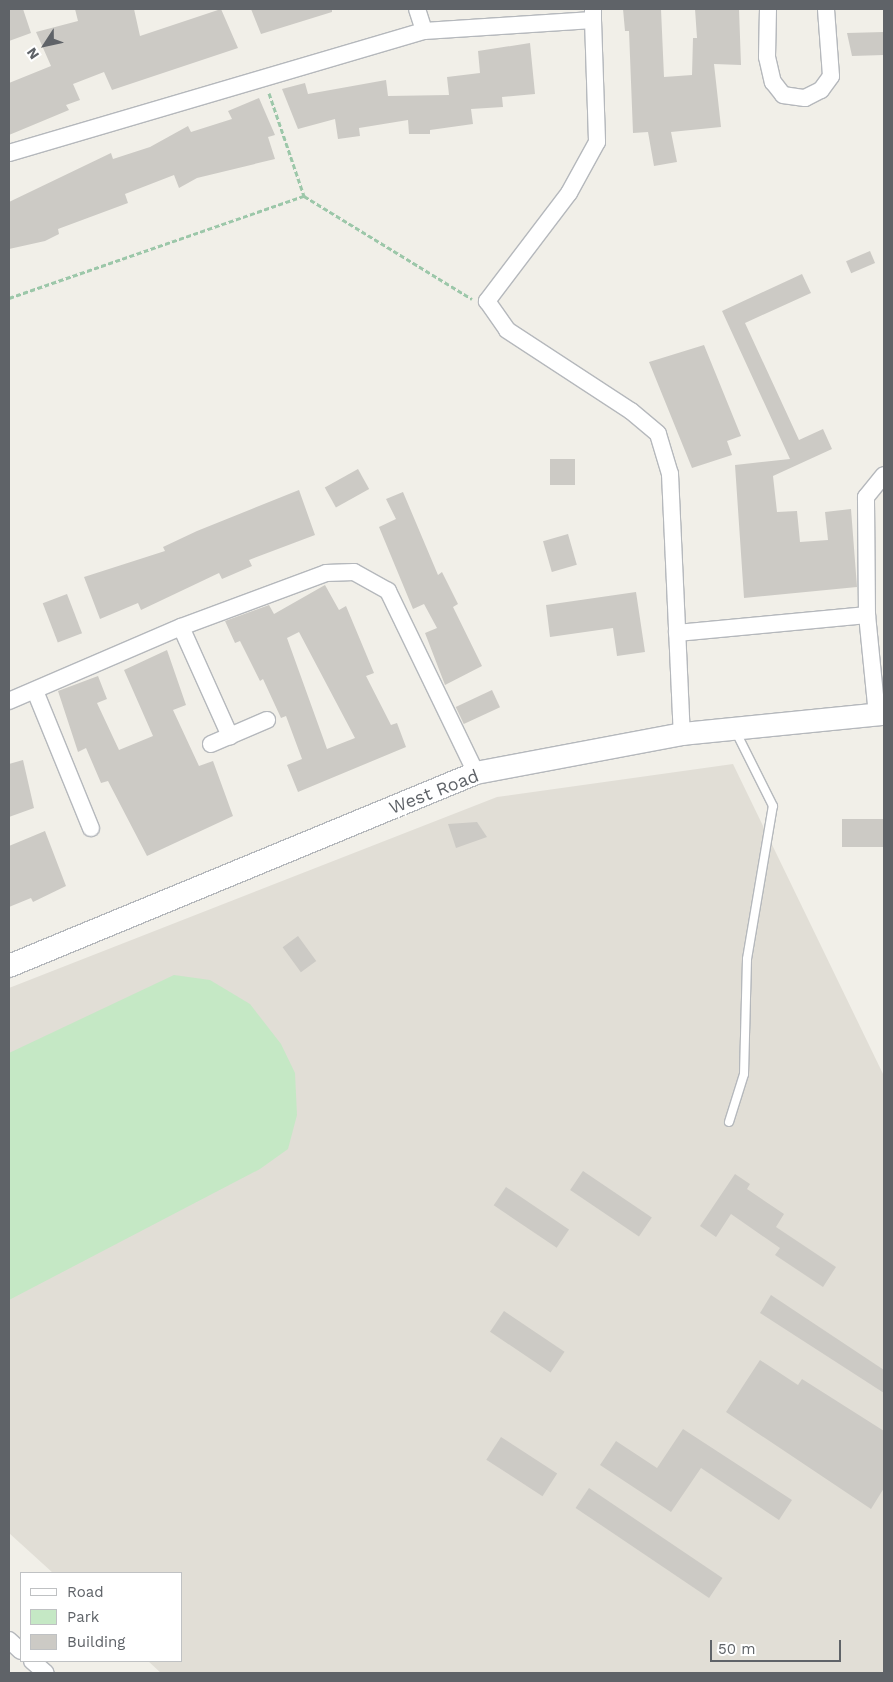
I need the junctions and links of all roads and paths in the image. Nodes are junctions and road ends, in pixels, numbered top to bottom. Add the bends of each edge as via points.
1 (417, 9) edge
2 (768, 9) edge
3 (826, 9) edge
4 (593, 14) edge
5 (424, 31) junction
6 (264, 79) junction
7 (9, 153) edge
8 (304, 196) junction
9 (9, 298) edge
10 (487, 301) junction
11 (884, 475) edge
12 (867, 615) junction
13 (182, 627) junction
14 (677, 633) junction
15 (35, 691) junction
16 (9, 701) edge
17 (880, 714) edge
18 (266, 720) dead end
19 (735, 730) junction
20 (682, 734) junction
21 (230, 736) junction
22 (211, 744) dead end
23 (476, 773) junction
24 (91, 828) dead end
25 (9, 966) edge
26 (730, 1122) dead end
27 (9, 1640) edge
28 (20, 1650) edge
29 (33, 1662) edge
30 (46, 1673) edge

1 - 5 street
2 - 3 street via 767,58 773,82 783,95 805,98 822,90 831,76
4 - 5 street
4 - 10 street via 597,142 569,194
5 - 6 street
6 - 7 street
6 - 8 path
8 - 9 path
8 - 10 path via 463,298
10 - 14 street via 508,330 631,411 658,434 670,474
11 - 12 street via 866,497
12 - 14 street
12 - 17 street
13 - 15 street
13 - 21 street
13 - 23 street via 326,573 354,572 374,580 388,591 415,641
14 - 20 street
15 - 16 street
15 - 24 street
17 - 19 street, West Road
18 - 21 street
19 - 20 street, West Road
19 - 26 lane via 773,806 747,959 744,1074
20 - 23 street, West Road
21 - 22 street
23 - 25 street, West Road
27 - 28 street
29 - 30 street

